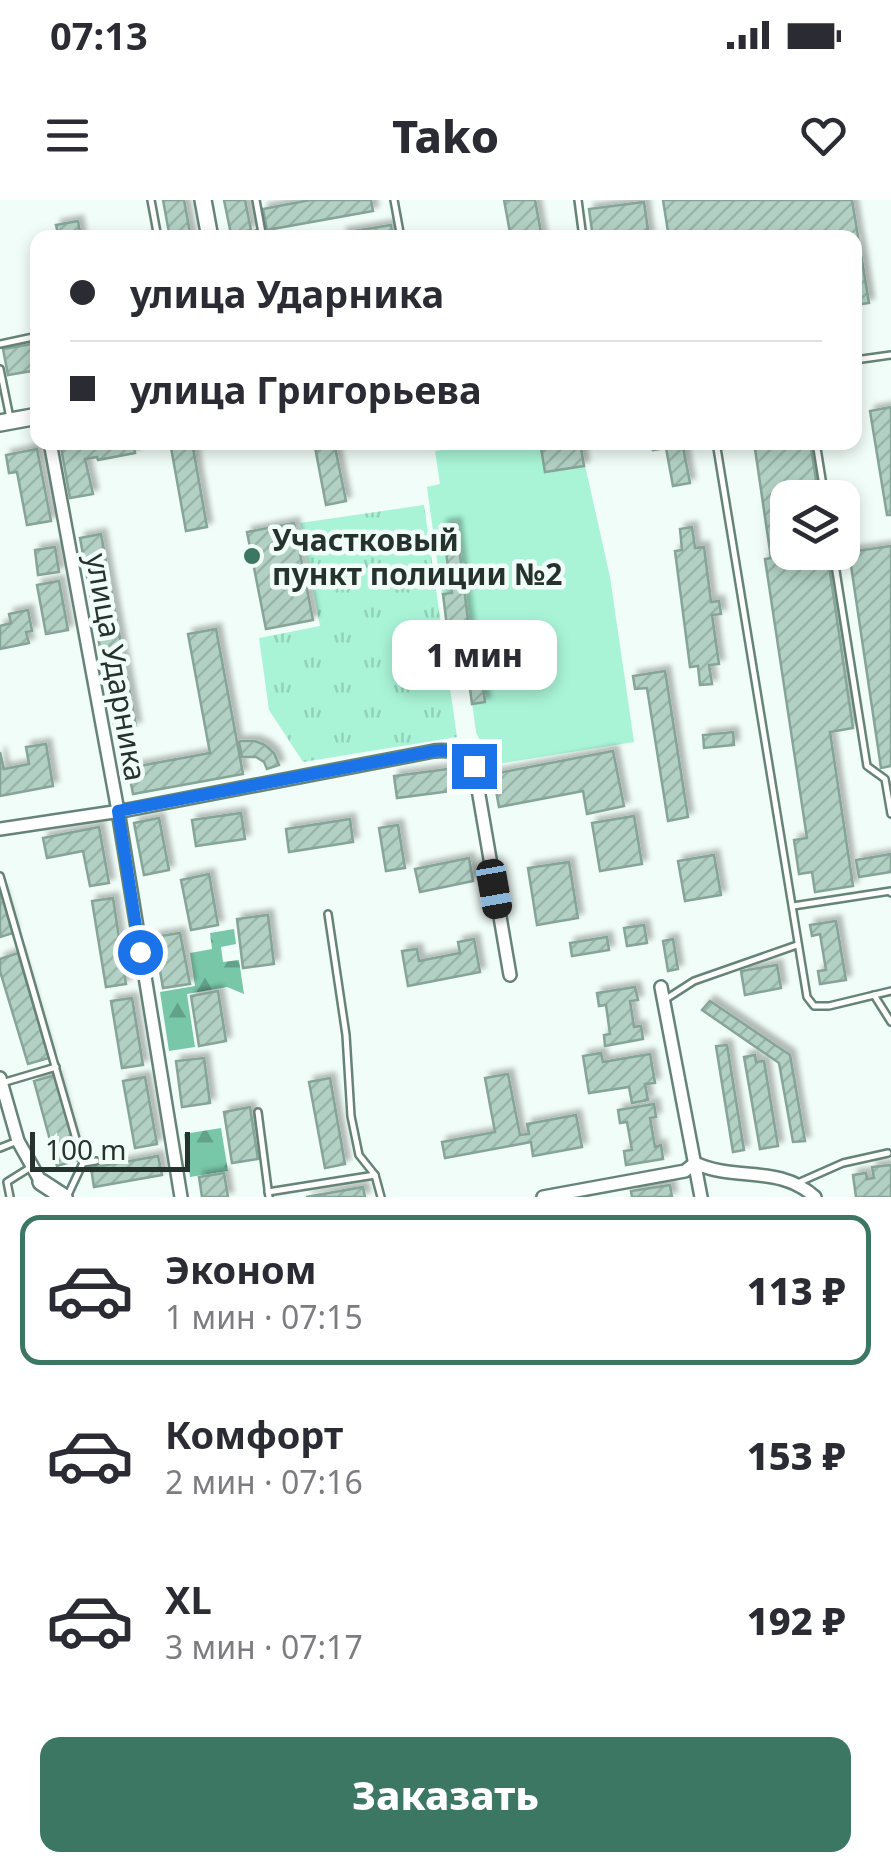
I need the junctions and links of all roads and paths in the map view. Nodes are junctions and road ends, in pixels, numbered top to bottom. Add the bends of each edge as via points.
1 (151, 200) edge
2 (202, 200) edge
3 (256, 200) edge
4 (394, 200) edge
5 (578, 200) edge
6 (157, 230) edge
7 (208, 230) edge
8 (261, 230) edge
9 (400, 230) edge
10 (581, 230) edge
11 (30, 338) edge
12 (0, 344) edge
13 (891, 354) edge
14 (862, 359) edge
15 (0, 369) edge
16 (30, 417) edge
17 (5, 422) edge
18 (51, 450) edge
19 (717, 450) edge
20 (817, 450) edge
21 (822, 480) edge
22 (837, 570) edge
23 (118, 811) junction
24 (891, 814) edge
25 (0, 829) edge
26 (0, 876) edge
27 (891, 891) edge
28 (791, 906) junction
29 (328, 914) dead end
30 (798, 945) junction
31 (510, 974) dead end
32 (660, 987) dead end
33 (891, 992) edge
34 (874, 996) junction
35 (663, 1001) junction
36 (891, 1022) edge
37 (56, 1067) junction
38 (1, 1081) edge
39 (258, 1112) dead end
40 (5, 1116) edge
41 (18, 1141) junction
42 (0, 1148) edge
43 (888, 1152) dead end
44 (96, 1161) dead end
45 (83, 1163) junction
46 (695, 1163) junction
47 (31, 1167) junction
48 (375, 1175) junction
49 (3, 1183) edge
50 (798, 1184) junction
51 (44, 1189) edge
52 (269, 1194) edge
53 (10, 1197) edge
54 (66, 1197) edge
55 (182, 1197) edge
56 (381, 1197) edge
57 (544, 1197) edge
58 (702, 1197) edge
59 (815, 1197) edge

1 - 6 lane
2 - 7 street
3 - 8 lane
4 - 9 lane
5 - 10 lane
11 - 12 lane
13 - 14 lane
15 - 17 lane
16 - 17 street
18 - 23 street, улица Ударника
19 - 28 lane
20 - 21 lane
22 - 24 lane via 867,766 884,779
23 - 25 street
23 - 31 street via 456,752 474,766
23 - 55 street, улица Ударника
26 - 37 lane
27 - 28 lane
28 - 30 lane
29 - 48 lane via 359,1155
30 - 34 lane via 814,1006
30 - 35 lane via 694,981
32 - 35 street
33 - 34 lane
34 - 36 lane
35 - 46 street
37 - 38 lane
37 - 45 lane
38 - 40 street
39 - 52 lane
40 - 41 street
41 - 42 lane
41 - 47 street
43 - 50 lane
44 - 45 lane
45 - 54 lane
46 - 50 street
46 - 57 street via 686,1171
46 - 58 street
47 - 49 lane
47 - 51 street
48 - 52 lane
48 - 56 lane
49 - 53 lane
50 - 59 street
51 - 54 street

